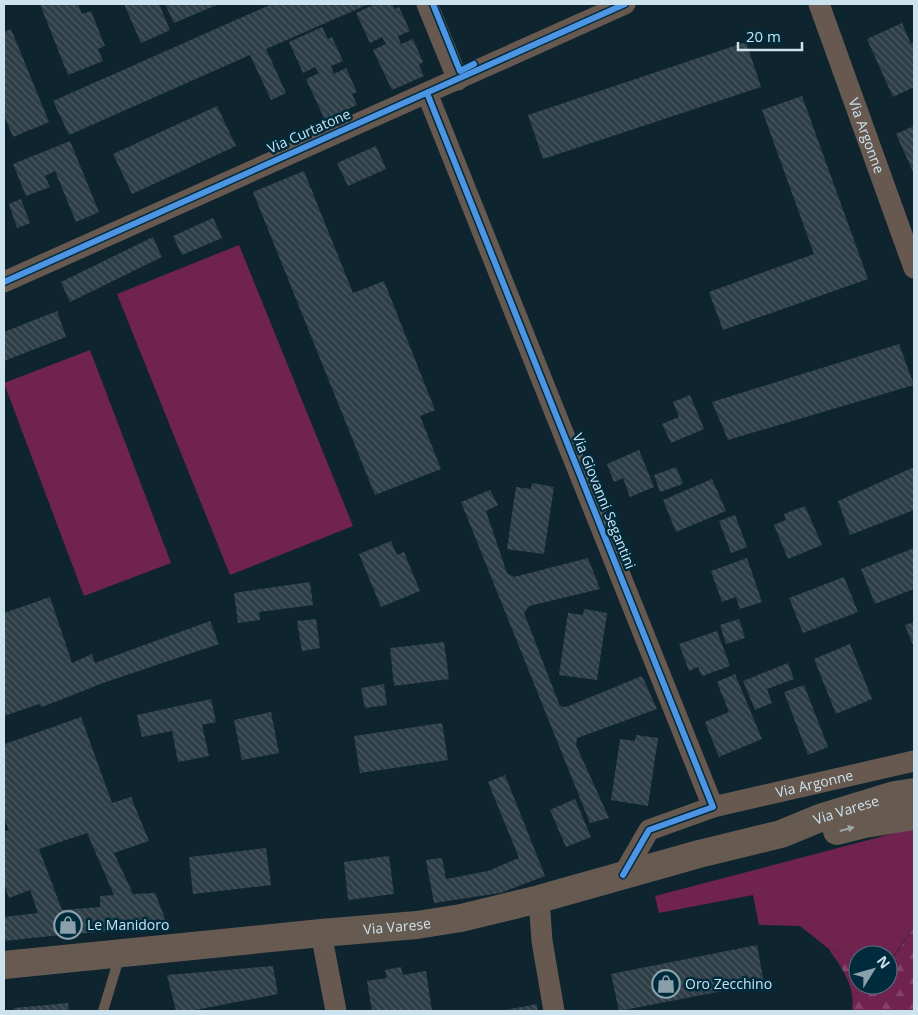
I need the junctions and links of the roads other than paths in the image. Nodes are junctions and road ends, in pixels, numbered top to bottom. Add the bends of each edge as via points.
1 (427, 4) edge
2 (625, 4) edge
3 (820, 4) edge
4 (458, 80) junction
5 (427, 93) junction
6 (914, 268) edge
7 (4, 282) edge
8 (914, 761) edge
9 (914, 800) edge
10 (713, 807) junction
11 (623, 875) junction
12 (539, 899) junction
13 (321, 933) junction
14 (121, 952) junction
15 (4, 965) edge
16 (103, 1011) edge
17 (336, 1011) edge
18 (554, 1011) edge

1 - 4 street
2 - 4 street, Via Curtatone
3 - 6 street, Via Argonne
4 - 5 street, Via Curtatone
5 - 7 street, Via Curtatone
5 - 10 street, Via Giovanni Segantini
8 - 10 street, Via Argonne
9 - 11 main road, Via Varese via 896,795 820,818 781,834
10 - 11 street via 650,830
11 - 12 main road, Via Varese
12 - 13 main road, Via Varese via 462,918
12 - 18 street via 542,941
13 - 14 main road, Via Varese
13 - 17 street
14 - 15 main road, Via Varese
14 - 16 lane

